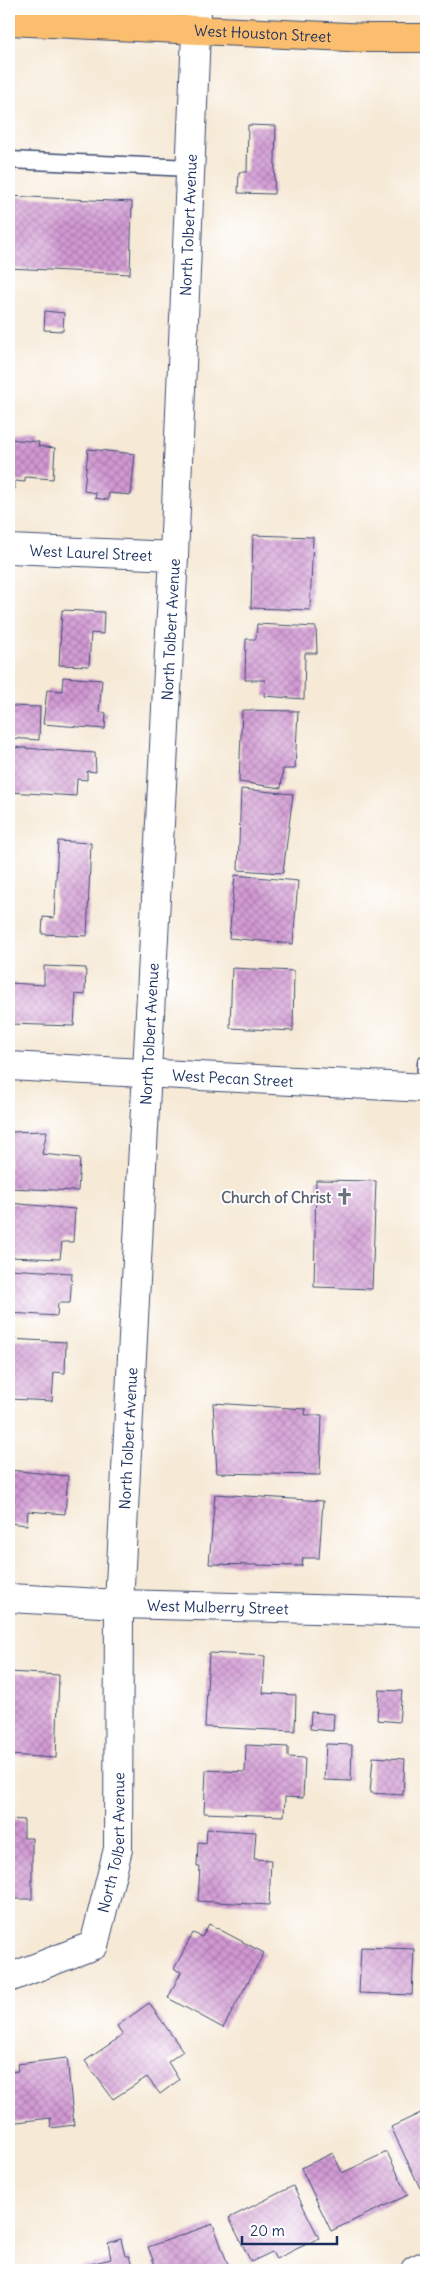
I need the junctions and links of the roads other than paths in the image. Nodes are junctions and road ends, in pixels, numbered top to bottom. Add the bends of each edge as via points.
1 (197, 19) edge
2 (9, 21) edge
3 (426, 38) edge
4 (9, 160) edge
5 (191, 168) junction
6 (9, 549) edge
7 (174, 556) junction
8 (9, 1066) edge
9 (148, 1073) junction
10 (426, 1080) edge
11 (9, 1598) edge
12 (119, 1604) junction
13 (426, 1612) edge
14 (9, 1978) edge
15 (426, 2265) edge
16 (415, 2270) edge

1 - 2 main road, West Houston Street
1 - 3 main road, West Houston Street via 370,38
1 - 5 street, North Tolbert Avenue
4 - 5 lane
5 - 7 street, North Tolbert Avenue
6 - 7 street, West Laurel Street
7 - 9 street, North Tolbert Avenue
8 - 9 street, West Pecan Street
9 - 10 street, West Pecan Street
9 - 12 street, North Tolbert Avenue
11 - 12 street, West Mulberry Street
12 - 13 street, West Mulberry Street
12 - 14 street, North Tolbert Avenue via 118,1849 94,1945
15 - 16 street

